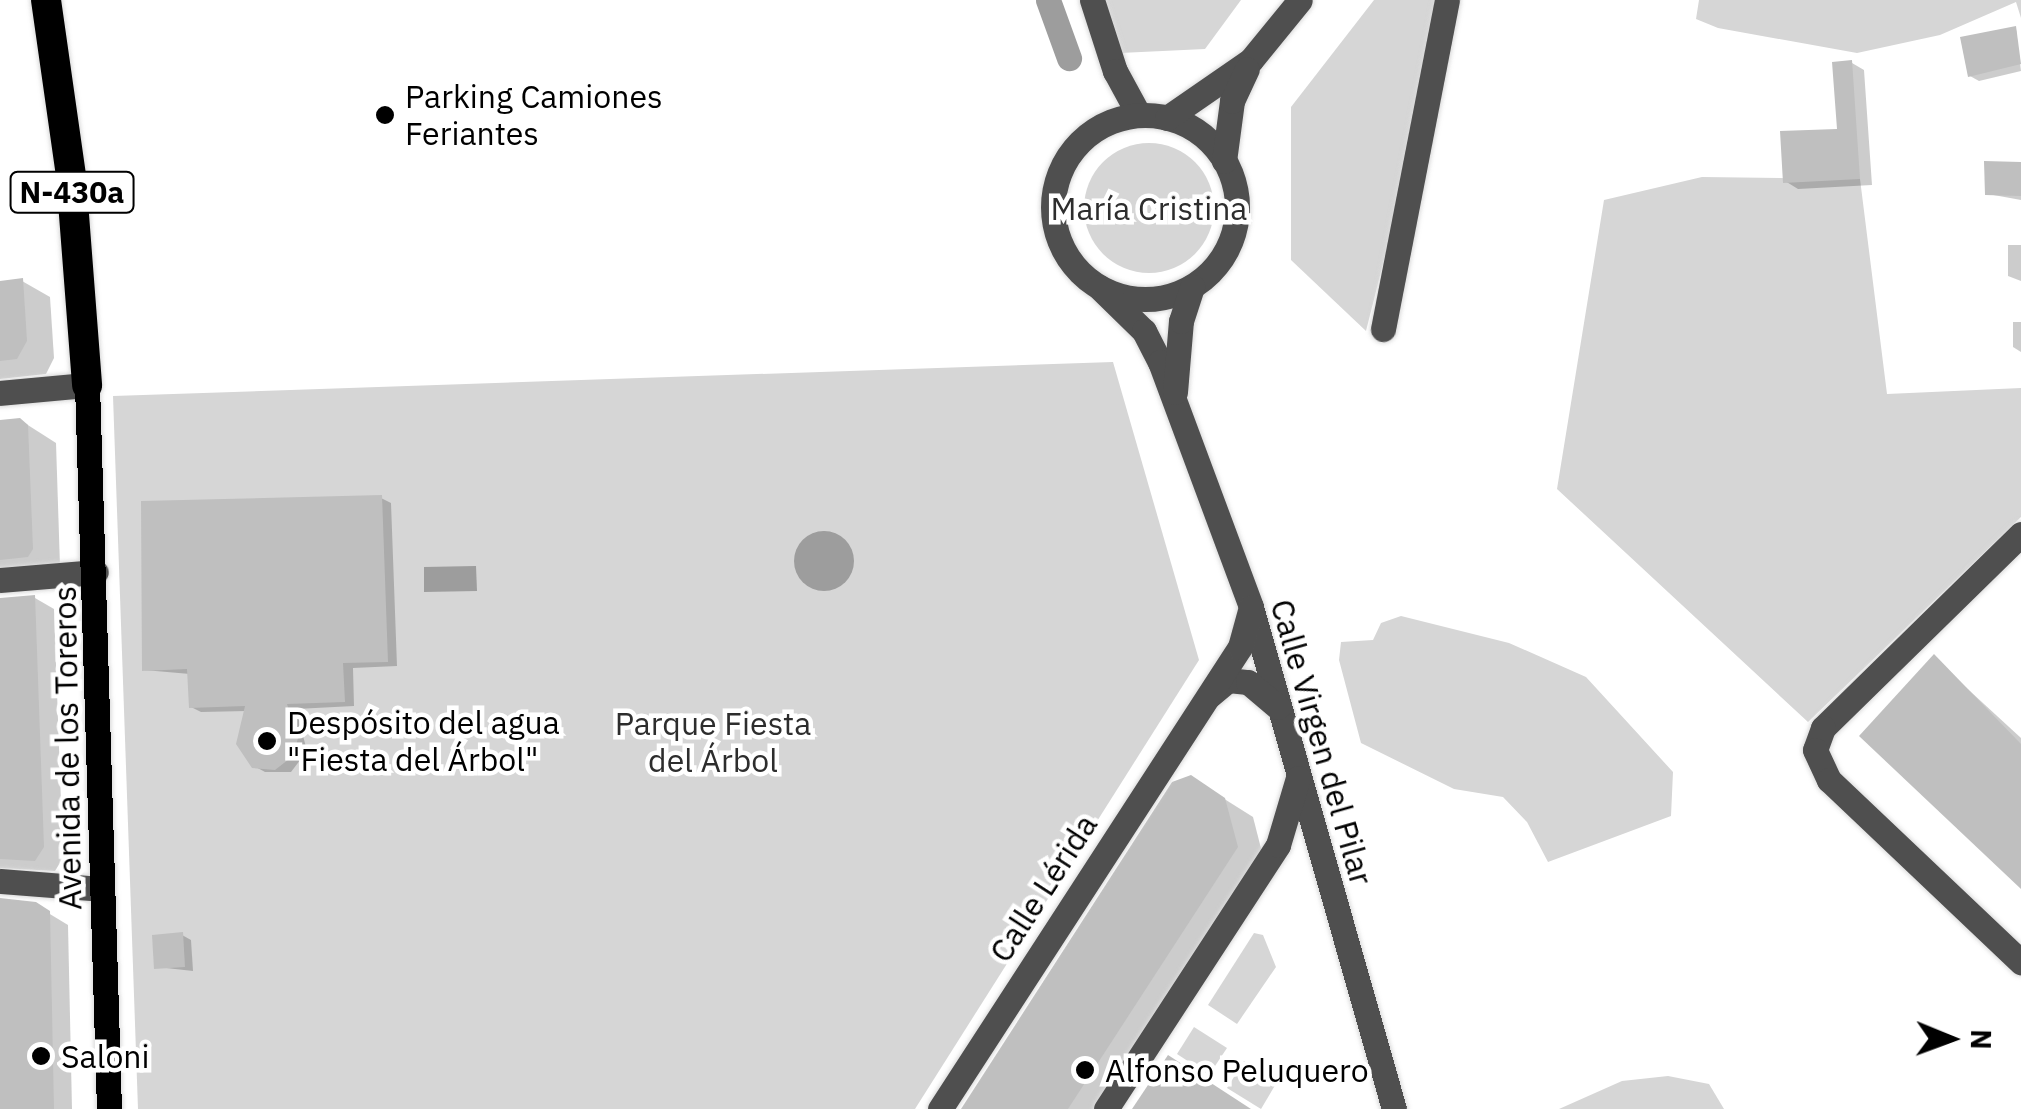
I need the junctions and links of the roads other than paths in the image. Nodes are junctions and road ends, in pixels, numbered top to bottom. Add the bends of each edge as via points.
1 (46, 0) edge
2 (1092, 0) edge
3 (1300, 0) edge
4 (1448, 0) edge
5 (1251, 60) junction
6 (1139, 115) junction
7 (1166, 118) junction
8 (1224, 161) junction
9 (1192, 286) junction
10 (1099, 288) junction
11 (1382, 329) dead end
12 (87, 385) junction
13 (0, 393) edge
14 (1175, 396) junction
15 (2021, 534) edge
16 (96, 572) junction
17 (0, 580) edge
18 (1251, 608) junction
19 (1202, 702) junction
20 (1284, 714) junction
21 (1299, 773) junction
22 (1278, 846) junction
23 (1324, 870) junction
24 (0, 882) edge
25 (102, 889) junction
26 (2021, 962) edge
27 (109, 1109) edge
28 (940, 1109) edge
29 (1106, 1109) edge
30 (1394, 1109) edge

1 - 12 highway, N-430a via 71,176
2 - 6 street via 1115,71
3 - 5 street
4 - 11 street
5 - 7 street
5 - 8 street via 1232,101
6 - 7 street
6 - 10 street via 1086,137 1056,186 1060,244
7 - 8 street via 1200,133
8 - 9 street via 1238,204 1234,233 1222,259
9 - 10 street via 1140,300
9 - 14 street, Calle Virgen del Pilar via 1179,332
10 - 14 street, Calle Virgen del Pilar via 1144,331
12 - 13 street
12 - 16 main road, Avenida de los Toreros
14 - 18 street, Calle Virgen del Pilar
15 - 26 street via 1824,728 1815,750 1829,780
16 - 17 street
16 - 25 main road, Avenida de los Toreros
18 - 19 street, Calle Lérida via 1240,647
18 - 20 street, Calle Virgen del Pilar
19 - 20 street via 1228,680 1248,682
19 - 28 street, Calle Lérida
20 - 21 street, Calle Virgen del Pilar
21 - 22 street
21 - 23 street, Calle Virgen del Pilar
22 - 23 street via 1294,847
22 - 29 street
23 - 30 street, Calle Virgen del Pilar
24 - 25 street
25 - 27 main road, Avenida de los Toreros

